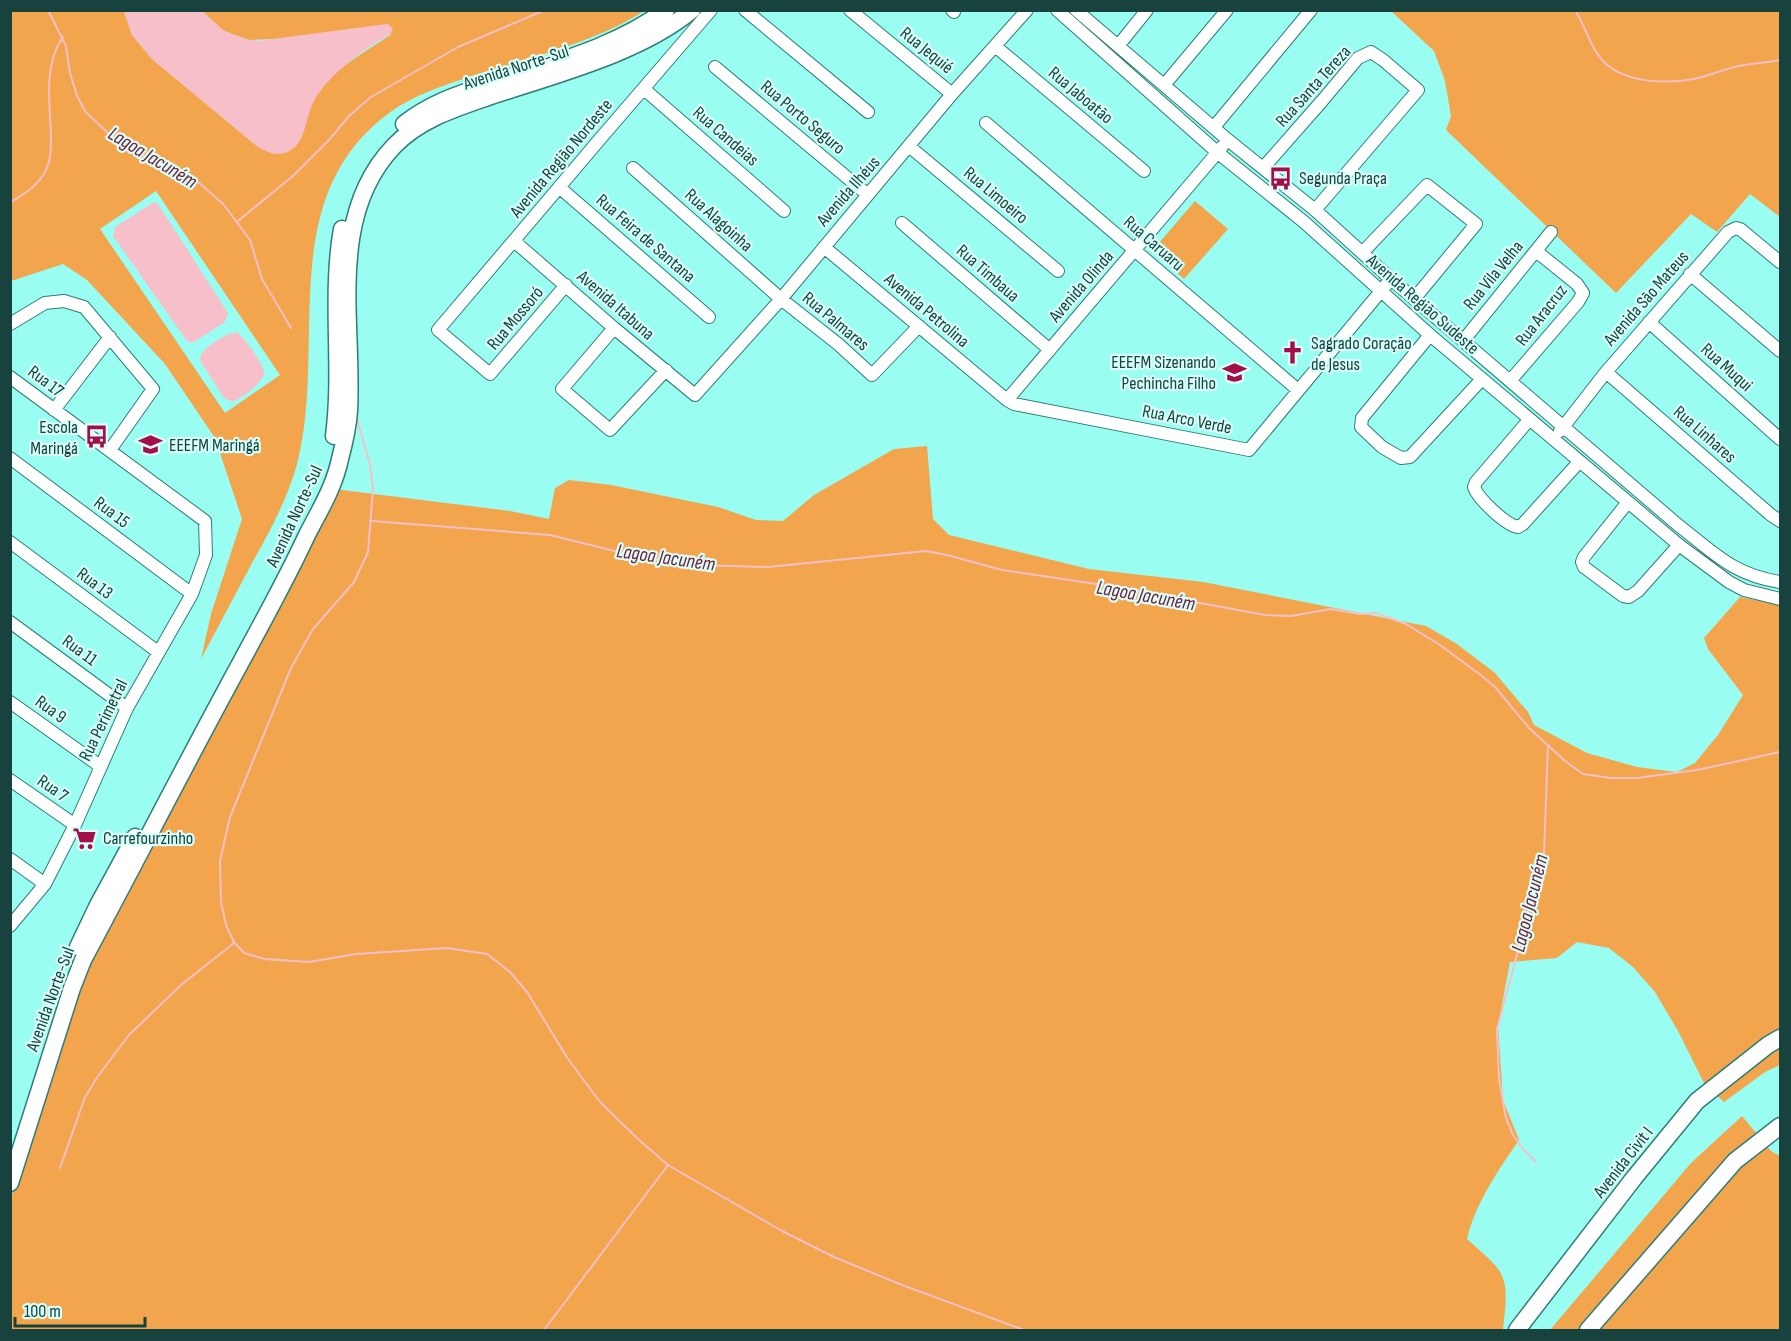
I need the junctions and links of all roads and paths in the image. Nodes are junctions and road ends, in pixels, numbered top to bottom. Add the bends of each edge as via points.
1 (666, 10) edge
2 (692, 10) edge
3 (711, 10) edge
4 (746, 10) edge
5 (850, 10) edge
6 (1027, 10) edge
7 (1057, 10) edge
8 (1076, 10) edge
9 (1147, 10) edge
10 (1227, 10) edge
11 (1311, 10) edge
12 (995, 46) junction
13 (1118, 46) junction
14 (715, 67) dead end
15 (1165, 84) junction
16 (644, 88) junction
17 (952, 94) junction
18 (868, 112) dead end
19 (986, 123) dead end
20 (1214, 127) junction
21 (1228, 140) junction
22 (910, 147) junction
23 (1217, 152) junction
24 (633, 168) dead end
25 (1263, 168) junction
26 (1144, 171) dead end
27 (559, 187) junction
28 (867, 195) junction
29 (1315, 210) junction
30 (784, 211) dead end
31 (902, 223) dead end
32 (1551, 232) dead end
33 (514, 241) junction
34 (824, 247) junction
35 (1135, 250) junction
36 (1536, 251) junction
37 (1362, 253) junction
38 (1780, 262) edge
39 (1058, 271) dead end
40 (1690, 274) junction
41 (1391, 279) junction
42 (566, 285) junction
43 (1381, 293) junction
44 (781, 299) junction
45 (1414, 299) junction
46 (709, 317) dead end
47 (1649, 322) junction
48 (10, 324) edge
49 (919, 326) junction
50 (614, 328) junction
51 (1430, 335) junction
52 (110, 337) junction
53 (1463, 341) junction
54 (1050, 350) junction
55 (1780, 351) edge
56 (666, 370) junction
57 (1606, 372) junction
58 (490, 374) joint
59 (10, 377) edge
60 (1482, 379) junction
61 (1510, 381) junction
62 (1298, 390) junction
63 (695, 395) joint
64 (1007, 400) junction
65 (54, 410) junction
66 (1529, 420) junction
67 (1562, 425) junction
68 (1780, 439) edge
69 (1555, 441) junction
70 (110, 450) junction
71 (10, 458) edge
72 (1579, 462) junction
73 (1647, 499) junction
74 (1632, 506) junction
75 (205, 521) joint
76 (1780, 521) edge
77 (10, 542) edge
78 (1679, 545) junction
79 (1780, 582) edge
80 (192, 594) junction
81 (1780, 599) edge
82 (10, 622) edge
83 (158, 652) junction
84 (10, 702) edge
85 (127, 708) junction
86 (100, 766) junction
87 (10, 780) edge
88 (75, 825) junction
89 (10, 859) edge
90 (45, 884) junction
91 (10, 926) edge
92 (1780, 1038) edge
93 (1780, 1126) edge
94 (10, 1150) edge
95 (10, 1183) edge
96 (1517, 1330) edge
97 (1588, 1330) edge

1 - 94 main road, Avenida Norte-Sul via 628,35 596,49 439,101 382,144 361,175 345,216 338,251 337,409 330,465 291,549 98,905 66,972
2 - 95 main road, Avenida Norte-Sul via 649,39 584,66 443,112 395,145 368,183 351,235 347,317 349,414 334,483 296,562 83,960
3 - 16 street, Avenida Região Nordeste
4 - 18 street
5 - 17 street, Rua Jequié
6 - 12 street, Avenida Ilhéus
7 - 23 street, Avenida Região Sudeste
8 - 13 street, Avenida Região Sudeste
9 - 13 street
10 - 15 street
11 - 20 street
12 - 17 street, Avenida Ilhéus
12 - 26 street, Rua Jaboatão
13 - 15 street, Avenida Região Sudeste
14 - 28 street, Rua Porto Seguro
15 - 20 street, Avenida Região Sudeste
16 - 27 street, Avenida Região Nordeste
16 - 30 street, Rua Candeias
17 - 22 street, Avenida Ilhéus
19 - 35 street, Rua Caruaru
20 - 21 street, Avenida Região Sudeste
21 - 23 street, Avenida Olinda
21 - 25 street, Avenida Região Sudeste
22 - 28 street, Avenida Ilhéus
22 - 39 street, Rua Limoeiro
23 - 35 street, Avenida Olinda
23 - 43 street, Avenida Região Sudeste via 1304,222
24 - 44 street, Rua Alagoinha
25 - 29 street, Avenida Região Sudeste
25 - 29 street, Rua Santa Tereza via 1358,58 1371,52 1395,70 1418,90
27 - 33 street, Avenida Região Nordeste
27 - 46 street, Rua Feira de Santana
28 - 34 street, Avenida Ilhéus
29 - 37 street, Avenida Região Sudeste
31 - 54 street, Rua Timbaua
32 - 36 street, Rua Vila Velha
33 - 42 street, Avenida Itabuna
33 - 58 street, Avenida Região Nordeste via 438,330
34 - 44 street, Avenida Ilhéus
34 - 49 street, Avenida Petrolina
35 - 54 street, Avenida Olinda
35 - 62 street, Rua Caruaru
36 - 53 street, Rua Vila Velha
36 - 61 street, Rua Aracruz via 1577,284 1582,293
37 - 41 street, Avenida Região Sudeste
37 - 45 street via 1427,184 1476,224
38 - 40 street, Avenida São Mateus via 1736,228
40 - 47 street, Avenida São Mateus
40 - 55 street
41 - 43 street, Rua Arco Verde
41 - 45 street, Avenida Região Sudeste
42 - 50 street, Avenida Itabuna
42 - 58 street, Rua Mossoró
43 - 51 street, Avenida Região Sudeste
43 - 62 street, Rua Arco Verde
44 - 49 street, Rua Palmares via 872,375
44 - 63 street, Avenida Ilhéus
45 - 53 street, Avenida Região Sudeste
47 - 57 street, Avenida São Mateus
47 - 68 street, Rua Muqui
48 - 52 street via 45,303 64,301 84,307
49 - 64 street, Avenida Petrolina
50 - 56 street, Avenida Itabuna
50 - 56 street via 562,389 610,430
51 - 60 street, Avenida Região Sudeste
51 - 60 street via 1362,418 1361,427 1382,447 1401,459 1410,457
52 - 65 street
52 - 70 street via 153,389
53 - 61 street, Avenida Região Sudeste
54 - 64 street, Avenida Olinda
56 - 63 street, Avenida Itabuna
57 - 67 street, Avenida São Mateus
57 - 76 street, Rua Linhares
59 - 65 street, Rua 17
60 - 66 street, Avenida Região Sudeste
61 - 67 street, Avenida Região Sudeste
62 - 64 street, Rua Arco Verde via 1249,450
65 - 70 street, Rua 17
66 - 69 street, Avenida Região Sudeste
66 - 72 street via 1474,485 1479,496 1496,512 1513,526 1521,526
67 - 69 street, Avenida São Mateus
67 - 73 street, Avenida Região Sudeste
69 - 72 street, Avenida Região Sudeste
70 - 75 street, Rua 17
71 - 80 street, Rua 15
72 - 74 street, Avenida Região Sudeste
73 - 74 street
73 - 79 street, Avenida Região Sudeste via 1720,559 1754,577
74 - 78 street, Avenida Região Sudeste
74 - 78 street via 1583,559 1584,567 1623,596 1633,595
75 - 80 street, Rua Perimetral via 206,555
77 - 83 street, Rua 13
78 - 81 street, Avenida Região Sudeste via 1744,590
80 - 83 street, Rua Perimetral
82 - 85 street, Rua 11
83 - 85 street, Rua Perimetral
84 - 86 street, Rua 9
85 - 86 street, Rua Perimetral
86 - 88 street, Rua Perimetral
87 - 88 street, Rua 7
88 - 90 street, Rua Perimetral
89 - 90 street
90 - 91 street, Rua Perimetral
92 - 96 main road, Avenida Civit I via 1697,1101
93 - 97 main road via 1734,1161

